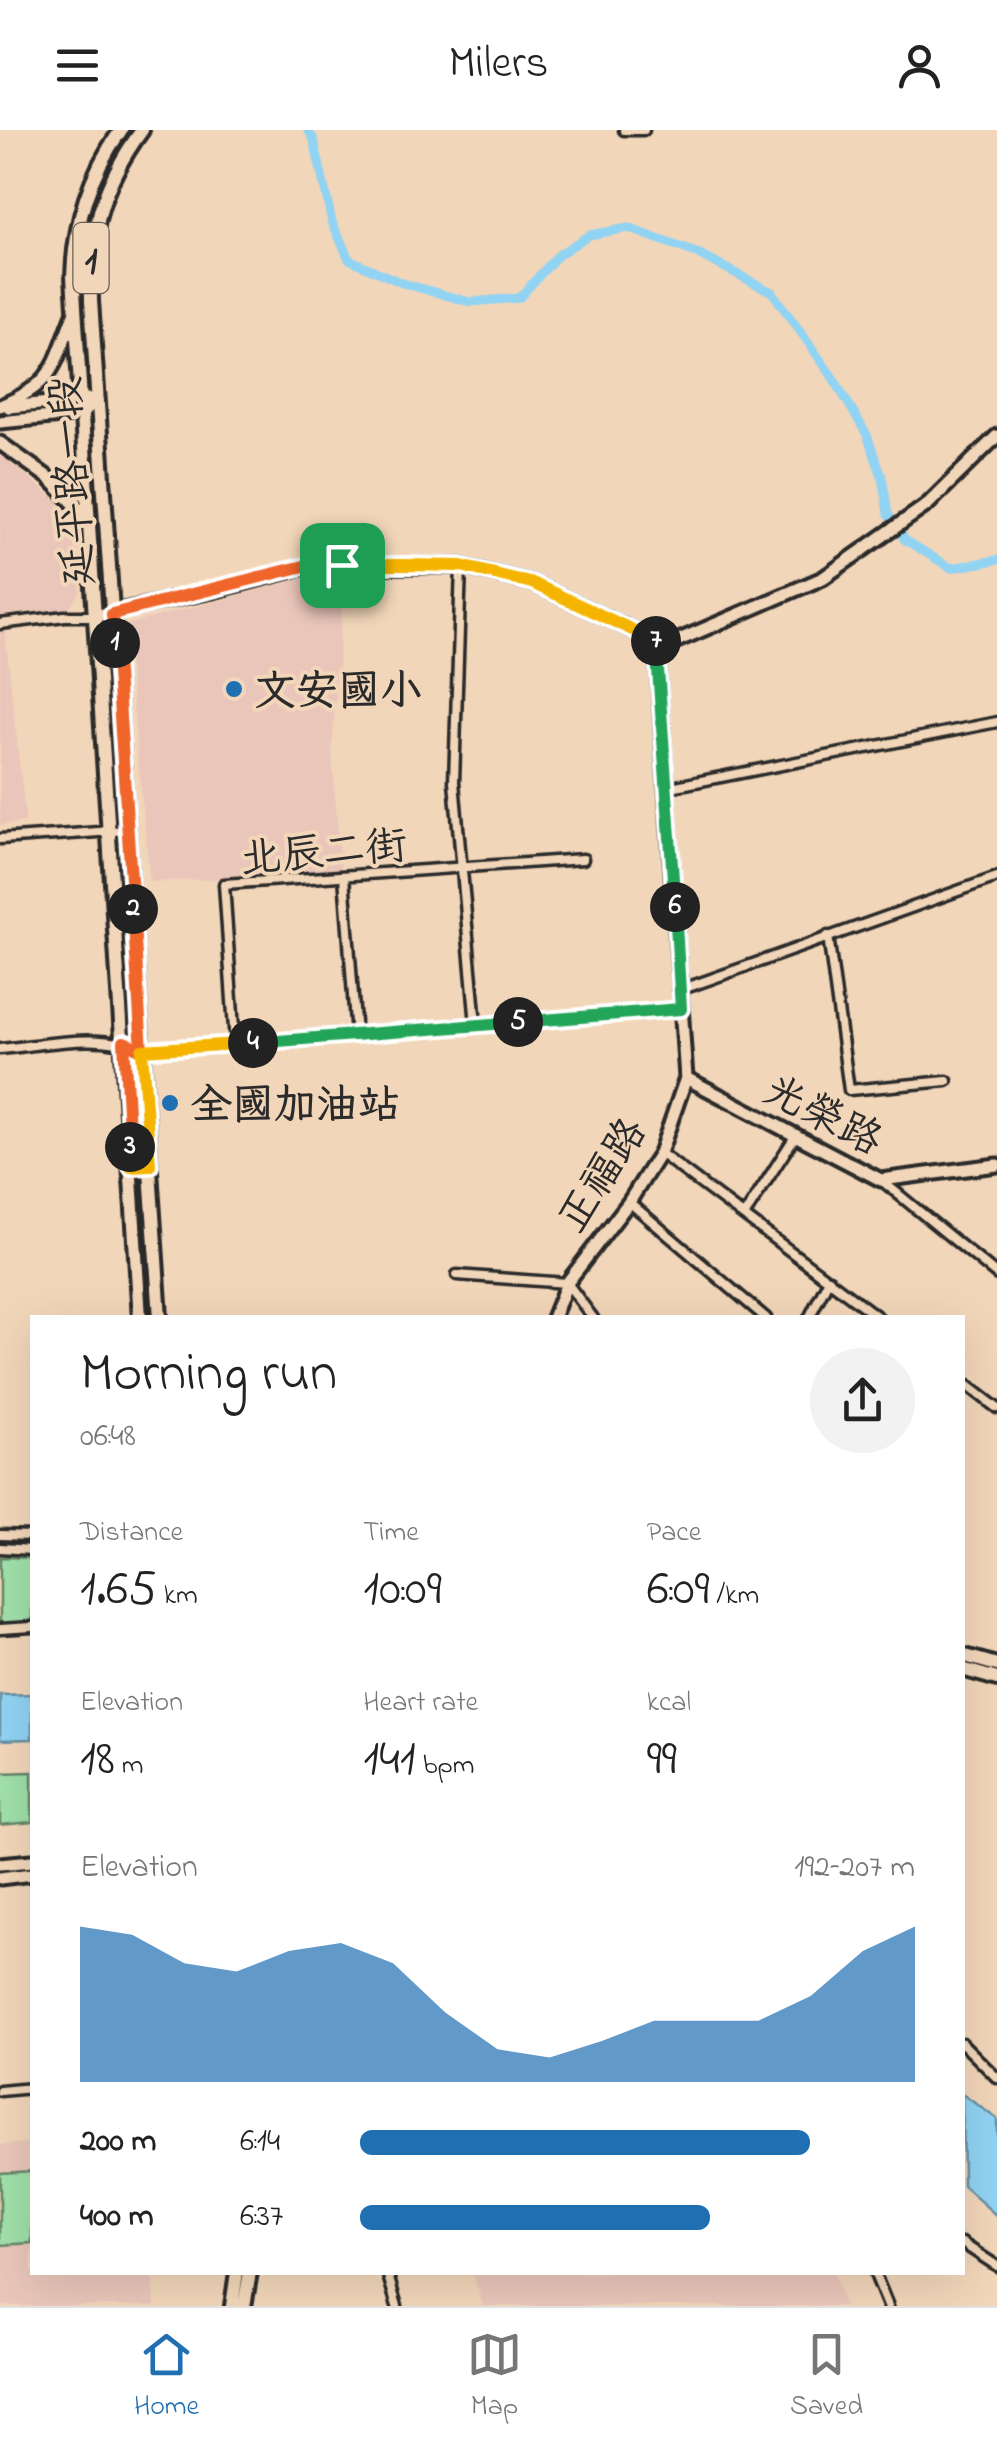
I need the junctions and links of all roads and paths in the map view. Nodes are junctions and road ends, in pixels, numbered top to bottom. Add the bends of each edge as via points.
1 (121, 130) edge
2 (142, 130) edge
3 (624, 130) edge
4 (644, 130) edge
5 (83, 206) junction
6 (99, 210) junction
7 (74, 314) junction
8 (98, 398) junction
9 (81, 406) junction
10 (0, 407) edge
11 (0, 422) edge
12 (997, 436) edge
13 (0, 443) edge
14 (88, 518) junction
15 (461, 566) junction
16 (112, 614) junction
17 (94, 616) junction
18 (0, 624) edge
19 (656, 641) junction
20 (997, 722) edge
21 (666, 788) junction
22 (127, 830) junction
23 (109, 831) junction
24 (0, 840) edge
25 (583, 859) dead end
26 (462, 868) junction
27 (344, 876) junction
28 (997, 878) edge
29 (828, 936) junction
30 (680, 990) junction
31 (681, 1009) junction
32 (476, 1025) junction
33 (356, 1036) junction
34 (124, 1042) junction
35 (235, 1044) junction
36 (0, 1049) edge
37 (142, 1050) junction
38 (686, 1078) junction
39 (948, 1081) dead end
40 (796, 1136) junction
41 (660, 1153) junction
42 (997, 1165) edge
43 (150, 1166) junction
44 (131, 1167) junction
45 (881, 1180) junction
46 (629, 1202) junction
47 (744, 1216) junction
48 (457, 1274) dead end
49 (997, 1275) edge
50 (158, 1279) junction
51 (829, 1280) junction
52 (137, 1281) junction
53 (568, 1283) junction
54 (140, 1315) edge
55 (160, 1315) edge
56 (554, 1315) edge
57 (591, 1315) edge
58 (762, 1315) edge
59 (810, 1315) edge
60 (875, 1315) edge
61 (965, 1383) edge
62 (997, 1408) edge
63 (0, 1534) edge
64 (30, 1536) edge
65 (0, 1548) edge
66 (30, 1550) edge
67 (30, 1627) edge
68 (0, 1629) edge
69 (965, 1656) edge
70 (997, 1665) edge
71 (965, 1669) edge
72 (997, 1679) edge
73 (30, 1861) edge
74 (0, 1864) edge
75 (30, 1874) edge
76 (0, 1878) edge
77 (965, 2046) edge
78 (997, 2078) edge
79 (30, 2088) edge
80 (0, 2091) edge
81 (965, 2245) edge
82 (997, 2266) edge
83 (237, 2275) edge
84 (249, 2275) edge
85 (388, 2275) edge
86 (875, 2275) edge
87 (232, 2306) edge
88 (244, 2306) edge
89 (397, 2306) edge
90 (888, 2306) edge

1 - 5 main road, 延平路一段 / 1 via 101,158
2 - 6 main road, 延平路一段 / 1
3 - 4 street
5 - 6 main road
5 - 7 main road, 延平路一段 / 1 via 74,248
6 - 8 main road, 延平路一段 / 1 via 91,264
7 - 9 main road, 延平路一段 / 1
7 - 10 street via 49,375
8 - 9 street
8 - 16 main road, 延平路一段 / 1
9 - 10 street
9 - 11 street
9 - 14 main road, 延平路一段 / 1
12 - 19 street via 952,484 823,578 672,643
13 - 14 street
14 - 17 main road, 延平路一段 / 1
15 - 16 street via 304,566
15 - 19 street via 532,583
15 - 26 street via 454,782
16 - 17 street
16 - 22 main road, 延平路一段 / 1
17 - 18 street
17 - 23 main road, 延平路一段 / 1
19 - 21 street, 正福路
20 - 21 street
21 - 30 street, 正福路
22 - 23 street
22 - 37 main road, 延平路一段 / 1
23 - 24 street
23 - 34 main road, 延平路一段 / 1
25 - 26 street, 北辰二街
26 - 27 street, 北辰二街
26 - 32 street
27 - 33 street
27 - 35 street, 北辰二街 via 224,884
28 - 29 street
29 - 30 street
29 - 39 street via 848,1090
30 - 31 street, 正福路
31 - 32 street
31 - 38 street, 正福路
32 - 33 street
33 - 35 street
34 - 36 street
34 - 37 street
34 - 44 main road, 延平路一段 / 1
35 - 37 street
37 - 43 main road, 延平路一段 / 1
38 - 40 street, 光榮路
38 - 41 street, 正福路
40 - 45 street, 光榮路
40 - 47 street
41 - 46 street, 正福路
41 - 47 street
42 - 45 street, 光榮路
43 - 44 main road
43 - 50 main road, 延平路一段 / 1
44 - 52 main road, 延平路一段 / 1
45 - 49 street
46 - 53 street, 正福路
46 - 58 street
47 - 51 street
48 - 53 street
50 - 52 main road
50 - 55 main road, 延平路一段 / 1
51 - 59 street
51 - 60 street
52 - 54 main road, 延平路一段 / 1
53 - 56 street, 正福路
53 - 57 street
61 - 62 street
63 - 64 street
65 - 66 street
67 - 68 street
69 - 70 main road
71 - 72 main road
73 - 74 street
75 - 76 street
77 - 78 street
79 - 80 street
81 - 82 street
83 - 87 main road
84 - 88 main road
85 - 89 street
86 - 90 street

